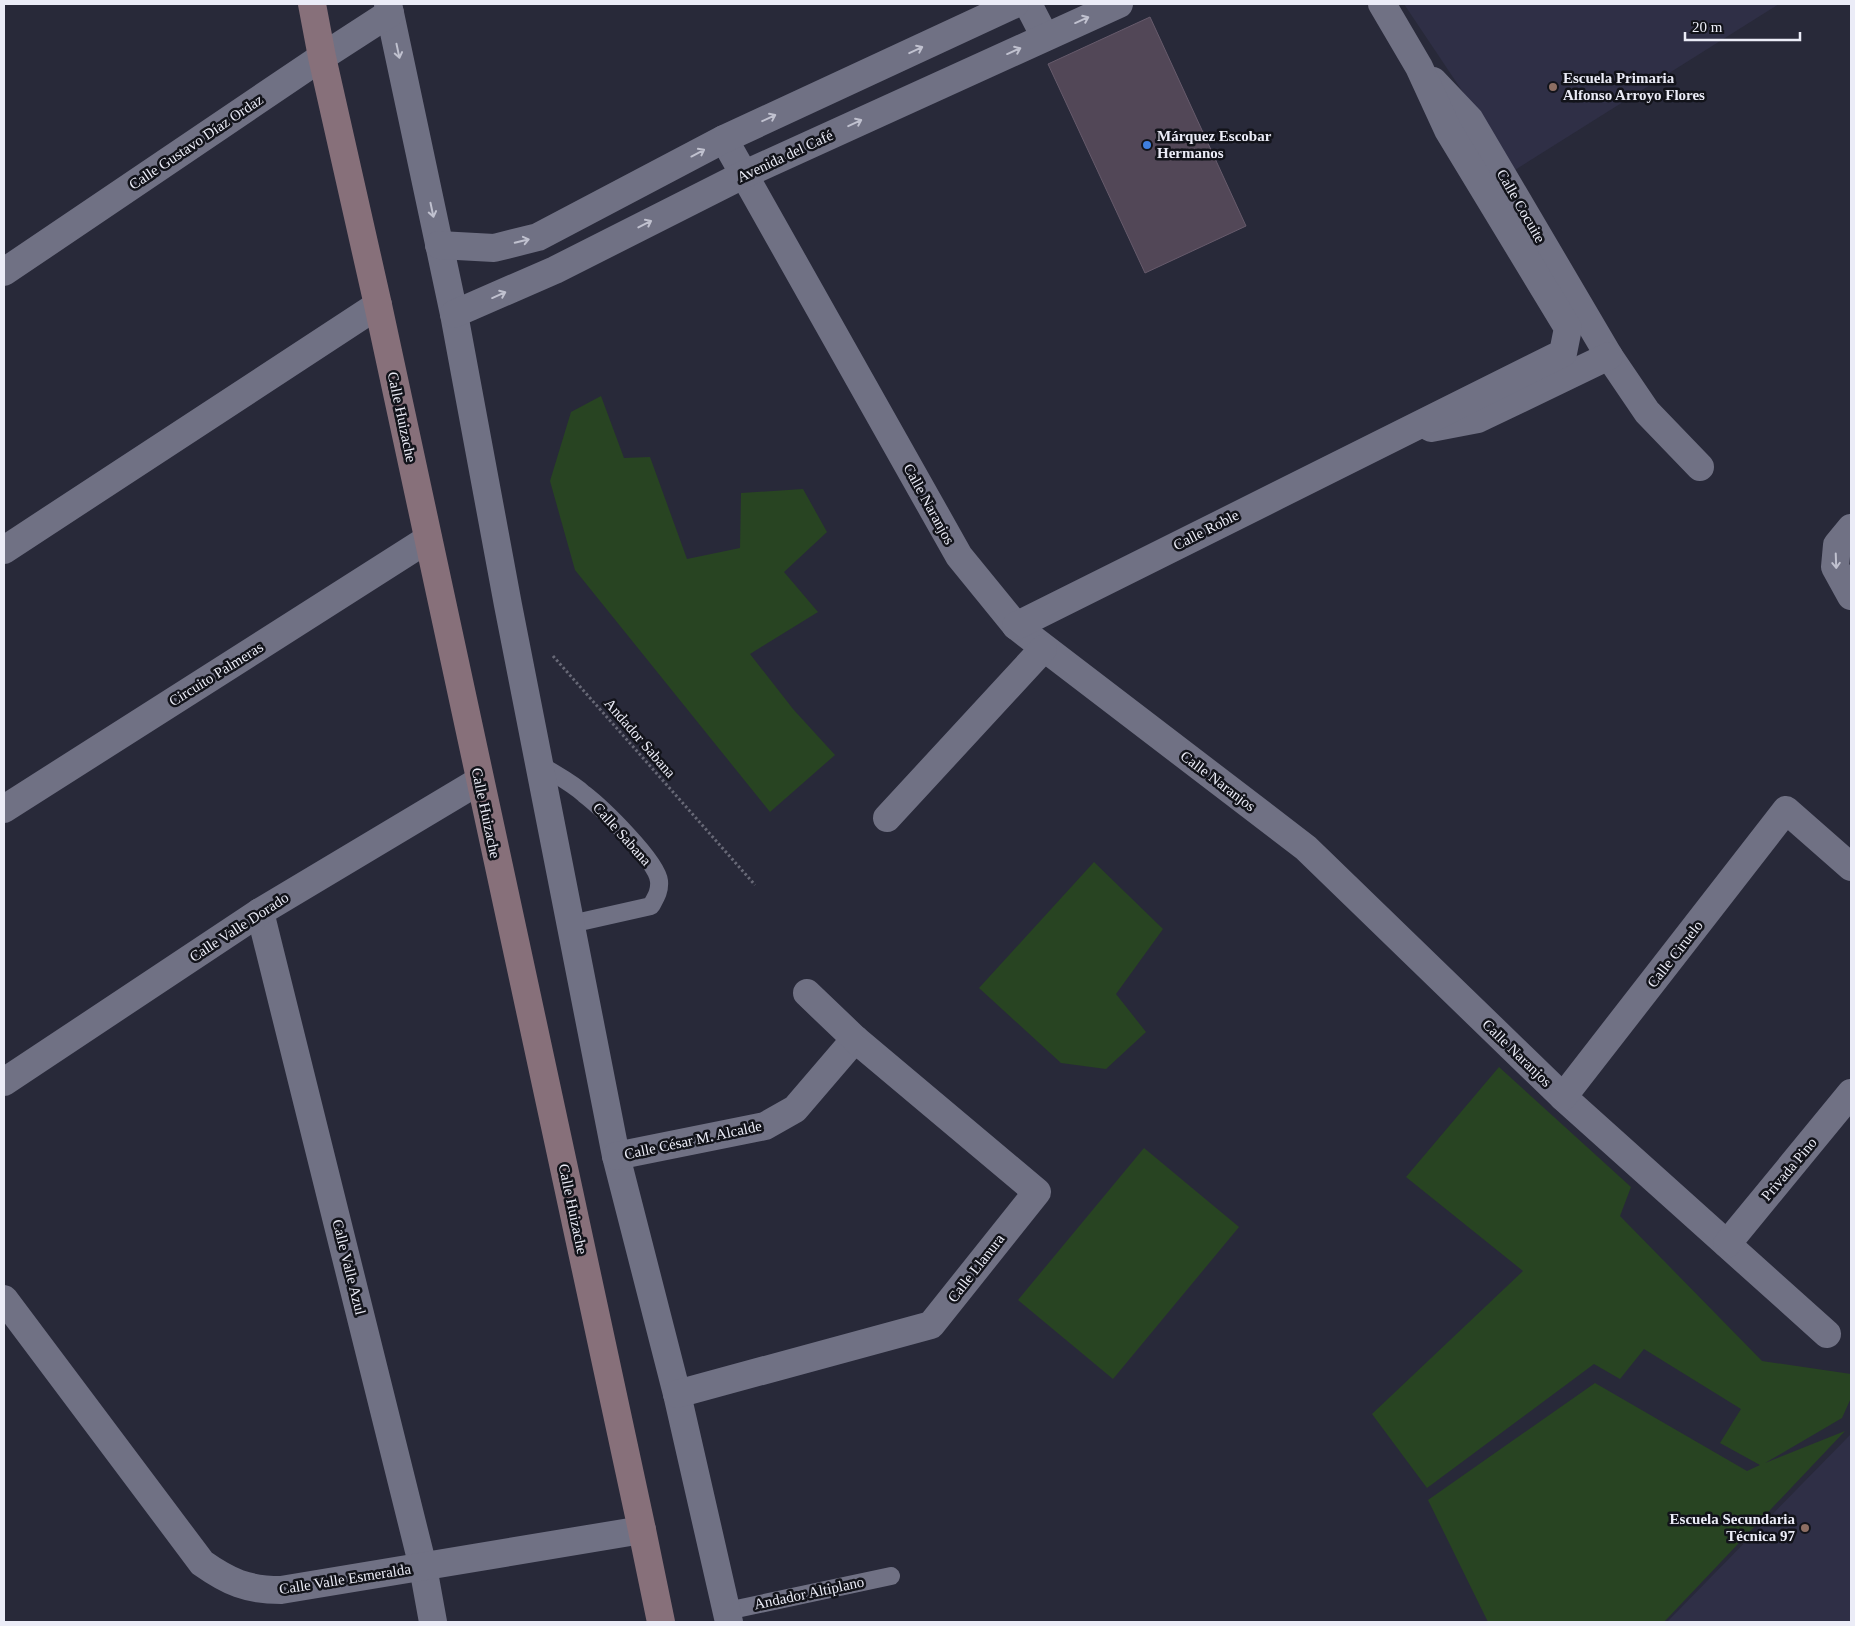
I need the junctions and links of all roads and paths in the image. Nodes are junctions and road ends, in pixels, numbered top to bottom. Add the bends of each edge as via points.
1 (312, 4) edge
2 (1015, 4) edge
3 (1028, 4) edge
4 (1119, 4) edge
5 (1382, 4) edge
6 (389, 9) edge
7 (1045, 37) junction
8 (322, 57) junction
9 (1418, 67) junction
10 (724, 139) junction
11 (744, 174) junction
12 (439, 245) junction
13 (4, 272) edge
14 (378, 305) junction
15 (454, 314) junction
16 (1568, 328) joint
17 (1609, 356) junction
18 (1397, 434) junction
19 (1700, 467) dead end
20 (1851, 528) edge
21 (428, 539) junction
22 (4, 550) edge
23 (1851, 596) edge
24 (1016, 626) junction
25 (547, 649) dead end
26 (1043, 649) junction
27 (539, 764) junction
28 (479, 781) junction
29 (4, 809) edge
30 (886, 818) dead end
31 (1851, 866) edge
32 (755, 885) dead end
33 (260, 912) junction
34 (570, 924) junction
35 (807, 993) dead end
36 (855, 1039) junction
37 (4, 1082) edge
38 (1851, 1093) edge
39 (1563, 1097) junction
40 (616, 1156) junction
41 (1726, 1244) junction
42 (4, 1298) edge
43 (1827, 1334) dead end
44 (677, 1394) junction
45 (642, 1530) junction
46 (422, 1567) junction
47 (891, 1576) dead end
48 (728, 1617) edge
49 (433, 1622) edge
50 (661, 1622) edge

1 - 8 main road, Calle Huizache
10 -> 2 street
3 - 7 street
7 -> 4 street, Avenida del Café
5 - 9 street, Calle Cocuite
6 - 8 street, Calle Gustavo Díaz Ordaz
6 -> 12 street
11 -> 7 street, Avenida del Café
8 - 13 street, Calle Gustavo Díaz Ordaz
8 - 14 main road, Calle Huizache
9 - 16 street, Calle Cocuite via 1448,130
9 - 17 street, Calle Cocuite via 1470,120
10 - 11 street, Calle Naranjos
12 -> 10 street via 494,248 538,237
15 -> 11 street, Avenida del Café via 555,270
11 - 24 street, Calle Naranjos via 959,556
12 - 15 street
14 - 21 main road, Calle Huizache
14 - 22 street
15 - 27 street
16 - 18 street, Calle Roble via 1563,353
17 - 18 street, Calle Roble via 1478,418
17 - 19 street, Calle Cocuite via 1647,412
18 - 24 street, Calle Roble
20 -> 23 street via 1837,545 1835,567
21 - 28 main road, Calle Huizache
21 - 29 street, Circuito Palmeras
24 - 26 street, Calle Naranjos
25 - 32 path, Andador Sabana
26 - 30 street
26 - 39 street, Calle Naranjos via 1306,848
27 - 34 street
27 - 34 lane, Calle Sabana via 584,793 631,840 650,862 659,879 658,894 651,906
28 - 33 street, Calle Valle Dorado
28 - 45 main road, Calle Huizache
31 - 39 street, Calle Ciruelo via 1786,810
33 - 37 street, Calle Valle Dorado
33 - 46 street, Calle Valle Azul
34 - 40 street
35 - 36 street
36 - 40 street, Calle César M. Alcalde via 794,1109 765,1126
36 - 44 street, Calle Llanura via 1037,1192 931,1325
38 - 41 street, Privada Pino
39 - 41 street, Calle Naranjos
40 - 44 street
41 - 43 street, Calle Naranjos
42 - 46 street, Calle Valle Esmeralda via 202,1563 219,1575 238,1585 259,1590 281,1590
44 - 48 street
45 - 46 street, Calle Valle Esmeralda
45 - 50 main road, Calle Huizache
46 - 49 street, Calle Valle Azul
47 - 48 lane, Andador Altiplano

